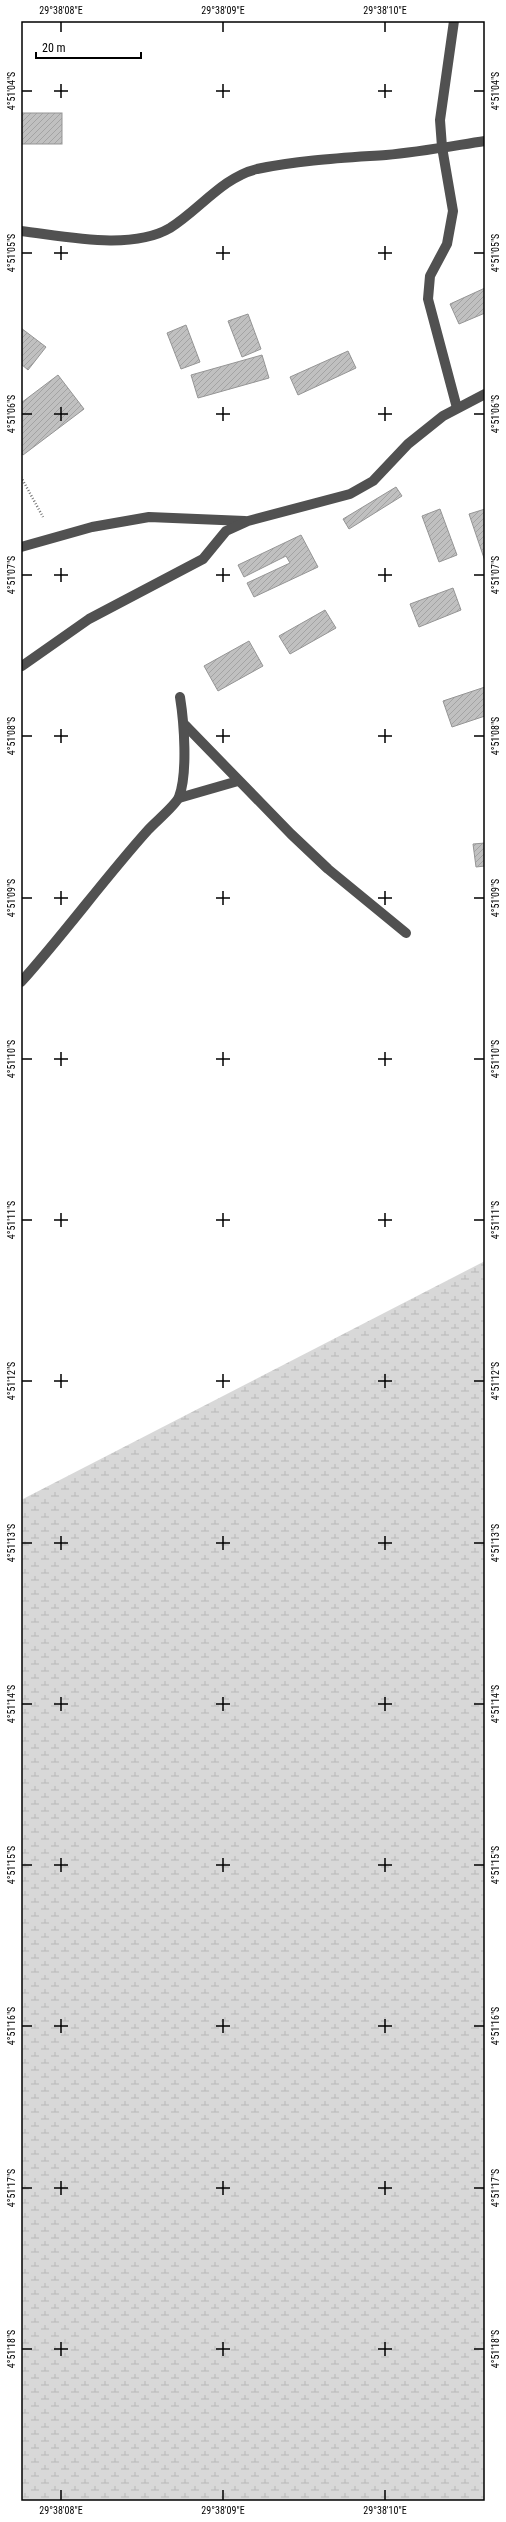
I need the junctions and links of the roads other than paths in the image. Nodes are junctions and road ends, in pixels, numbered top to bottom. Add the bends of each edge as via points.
1 (454, 21) edge
2 (485, 142) edge
3 (442, 147) junction
4 (21, 231) edge
5 (485, 394) edge
6 (457, 408) junction
7 (248, 521) junction
8 (21, 547) edge
9 (22, 666) dead end
10 (180, 697) dead end
11 (185, 725) junction
12 (238, 781) junction
13 (179, 798) junction
14 (406, 933) dead end
15 (21, 982) edge

1 - 3 street via 442,106
2 - 3 street
3 - 4 street via 256,170 236,177 169,228 144,237 120,240
3 - 6 street via 453,211 447,244 430,276 428,299
5 - 6 street
6 - 7 street via 408,444 373,481 350,494
7 - 8 street via 149,517 92,527
7 - 9 street via 226,531 203,559 82,623
10 - 11 street
11 - 12 street
11 - 13 street via 184,765
12 - 13 street
12 - 14 street via 328,868
13 - 15 street via 148,830

